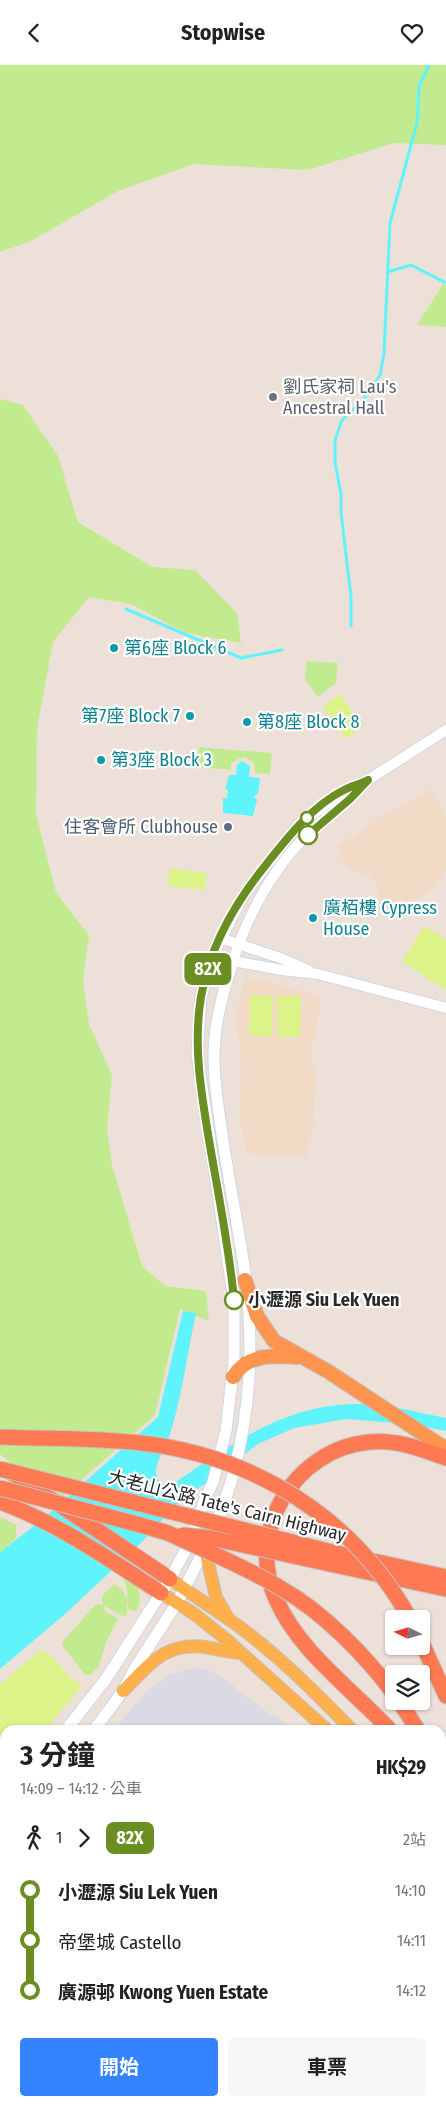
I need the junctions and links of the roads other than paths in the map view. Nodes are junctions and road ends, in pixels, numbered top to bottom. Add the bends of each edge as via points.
1 (446, 730) edge
2 (368, 780) junction
3 (220, 938) junction
4 (238, 945) junction
5 (213, 955) joint
6 (233, 961) junction
7 (318, 974) junction
8 (446, 1008) edge
9 (246, 1280) junction
10 (301, 1358) junction
11 (250, 1361) junction
12 (233, 1377) junction
13 (0, 1437) edge
14 (446, 1449) edge
15 (446, 1458) edge
16 (0, 1465) edge
17 (0, 1469) edge
18 (0, 1488) edge
19 (0, 1501) edge
20 (168, 1533) junction
21 (205, 1550) junction
22 (446, 1577) edge
23 (170, 1579) junction
24 (446, 1589) edge
25 (185, 1590) junction
26 (162, 1593) junction
27 (177, 1603) junction
28 (404, 1610) edge
29 (228, 1618) junction
30 (240, 1653) junction
31 (427, 1655) edge
32 (385, 1683) edge
33 (123, 1691) junction
34 (446, 1696) edge
35 (405, 1710) edge
36 (70, 1725) edge
37 (98, 1725) edge
38 (322, 1725) edge
39 (347, 1725) edge
40 (385, 1725) edge
41 (415, 1725) edge

1 - 2 street
2 - 3 street via 342,791 295,829 244,895
2 - 4 street via 310,832 286,859 258,900
3 - 4 street
3 - 5 street
4 - 6 street
4 - 7 street
5 - 12 main road via 201,997 197,1054 232,1279
6 - 7 street
6 - 9 main road via 221,1003 214,1057 221,1128
7 - 8 street
9 - 10 highway via 257,1316 266,1331 274,1341
9 - 11 main road
10 - 11 highway via 276,1356
10 - 14 highway
11 - 12 highway via 241,1365
11 - 21 main road via 241,1434 223,1503
12 - 23 main road via 226,1431 214,1482 191,1540
13 - 28 highway, bridge via 142,1443 188,1451 248,1470 303,1501 344,1534 374,1565
15 - 40 highway via 390,1442 348,1446 312,1464 296,1479 279,1503 271,1523 266,1554 273,1593 296,1633
16 - 23 highway, bridge
17 - 22 highway, 大老山公路 Tate's Cairn Highway, bridge via 332,1552
18 - 20 highway, 大老山公路 Tate's Cairn Highway, bridge
19 - 26 highway via 30,1513
20 - 24 highway, 大老山公路 Tate's Cairn Highway, bridge via 211,1538
20 - 32 highway, bridge via 283,1589 334,1628
21 - 25 main road
21 - 29 main road via 216,1597
23 - 25 main road
23 - 26 main road
25 - 27 main road
25 - 29 main road
26 - 27 main road
26 - 36 main road via 106,1679
27 - 30 main road
27 - 33 main road
29 - 39 main road via 312,1689
30 - 33 main road via 207,1647 177,1648 159,1656
30 - 38 main road
31 - 34 highway
33 - 37 main road
35 - 41 highway

